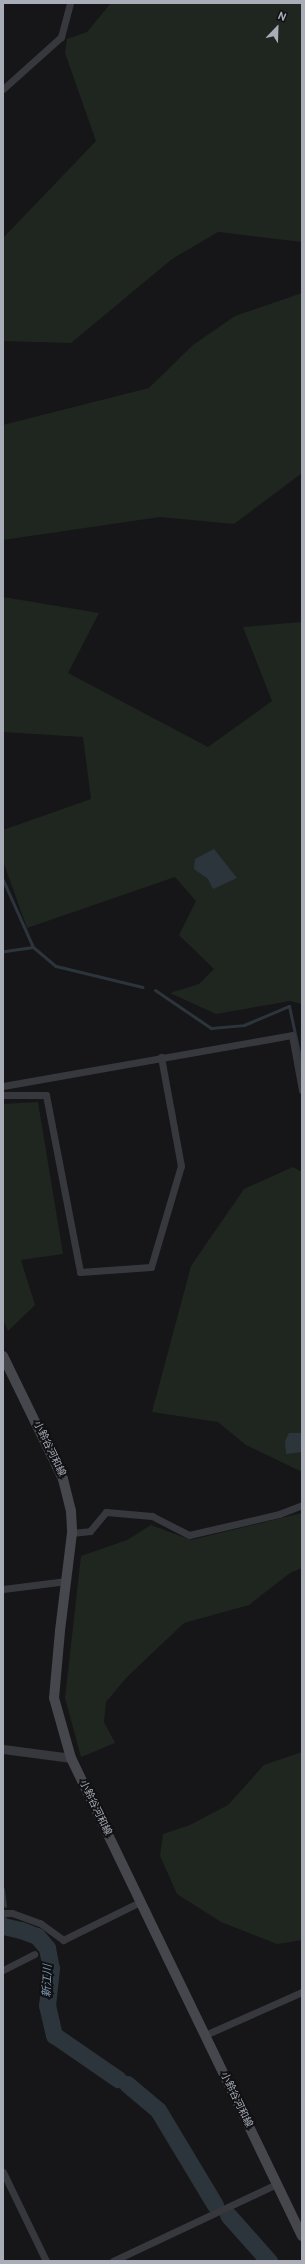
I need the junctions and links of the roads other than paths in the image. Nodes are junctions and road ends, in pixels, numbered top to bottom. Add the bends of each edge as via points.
1 (70, 3) edge
2 (3, 89) edge
3 (161, 1057) junction
4 (3, 1086) edge
5 (302, 1090) edge
6 (3, 1095) edge
7 (3, 1356) edge
8 (302, 1505) edge
9 (72, 1533) junction
10 (66, 1581) junction
11 (3, 1590) edge
12 (3, 1749) edge
13 (71, 1758) junction
14 (140, 1902) junction
15 (3, 1913) edge
16 (34, 1954) dead end
17 (3, 1970) edge
18 (302, 1992) edge
19 (205, 2035) junction
20 (3, 2172) edge
21 (277, 2184) junction
22 (302, 2236) edge
23 (46, 2261) edge
24 (113, 2261) edge

1 - 2 street via 61,37
3 - 4 street
3 - 5 street via 292,1035
3 - 6 street via 181,1166 151,1267 80,1272 46,1094
7 - 9 main road, 小鈴谷河和線 via 63,1479 71,1511
8 - 9 street via 279,1514 189,1535 152,1516 106,1512 90,1531
9 - 10 main road, 小鈴谷河和線
10 - 11 street
10 - 13 main road, 小鈴谷河和線 via 54,1698
12 - 13 street
13 - 14 main road, 小鈴谷河和線
14 - 15 street via 63,1940 40,1923 12,1913
14 - 19 main road, 小鈴谷河和線
16 - 17 street
18 - 19 street
19 - 21 main road, 小鈴谷河和線
20 - 23 street
21 - 22 main road, 小鈴谷河和線
21 - 24 street

